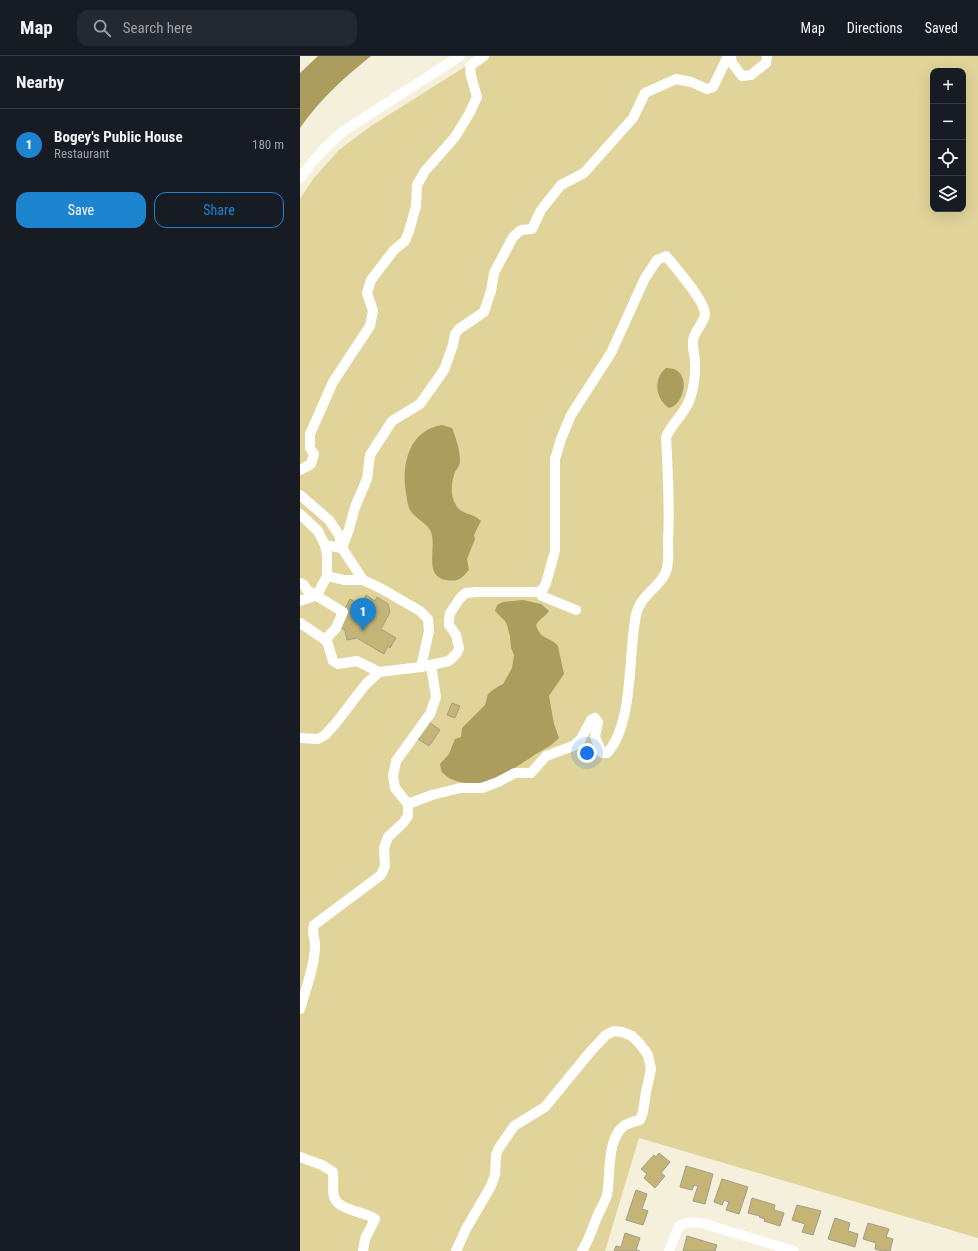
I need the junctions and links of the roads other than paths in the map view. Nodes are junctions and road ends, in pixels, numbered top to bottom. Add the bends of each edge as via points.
1 (460, 56) edge
2 (484, 56) edge
3 (730, 56) edge
4 (767, 56) edge
5 (300, 178) edge
6 (300, 470) edge
7 (300, 495) edge
8 (300, 514) edge
9 (325, 545) junction
10 (342, 548) junction
11 (327, 576) junction
12 (363, 580) junction
13 (300, 583) edge
14 (539, 592) junction
15 (317, 595) junction
16 (300, 601) edge
17 (576, 610) dead end
18 (300, 623) edge
19 (325, 640) junction
20 (426, 666) junction
21 (379, 672) junction
22 (300, 738) edge
23 (408, 804) junction
24 (300, 1008) edge
25 (300, 1157) edge
26 (363, 1251) edge
27 (456, 1251) edge
28 (582, 1251) edge
29 (669, 1251) edge
30 (794, 1251) edge

1 - 5 street via 345,130 317,155
2 - 6 street via 470,66 470,76 477,97 469,114 455,137 425,171 417,185 416,206 405,241 394,250 371,280 367,292 373,311 370,326 333,382 310,434 310,448 314,454 311,464
3 - 4 street via 742,76 751,75 766,63
3 - 10 street via 713,87 707,89 676,79 644,93 633,118 584,172 561,186 541,210 532,229 521,230 512,237 494,274 484,312 455,334 444,370 420,404 392,421 370,455 367,479
7 - 10 street via 329,520 339,535
8 - 9 street via 318,531
9 - 10 street
9 - 11 street
10 - 12 street
11 - 12 street via 344,580
11 - 15 street
12 - 20 street via 420,611 428,620
13 - 15 street
14 - 17 street via 542,596
14 - 20 street via 466,593 450,613 449,625 456,635 459,648 457,653 449,661
14 - 23 street via 546,583 555,551 555,459 560,439 571,415 611,353 645,278 657,260 666,256 701,302 705,313 693,338 695,362 692,393 666,438 669,525 667,568 665,575 639,604 636,613 626,704 617,740 607,753 602,753 595,737 598,722 595,718 574,746 546,756 531,773 515,773 482,788 460,788
15 - 16 street
15 - 19 street via 343,612 336,628
18 - 19 street
19 - 21 street via 333,661 338,664 357,661
20 - 21 street
20 - 23 street via 436,697 430,714 396,761 393,776 395,788
21 - 22 street via 365,685 325,735 318,739
23 - 24 street via 408,816 388,838 384,848 385,866 381,875 314,925 312,932 316,945 312,971
25 - 26 street via 333,1172 334,1197 338,1204 375,1219 365,1239
27 - 28 street via 491,1186 495,1175 496,1155 514,1126 544,1107 606,1035 614,1031 622,1032 632,1036 640,1044 648,1055 651,1069 640,1120 625,1125 614,1140 607,1197
29 - 30 street via 679,1226 689,1222 701,1223

